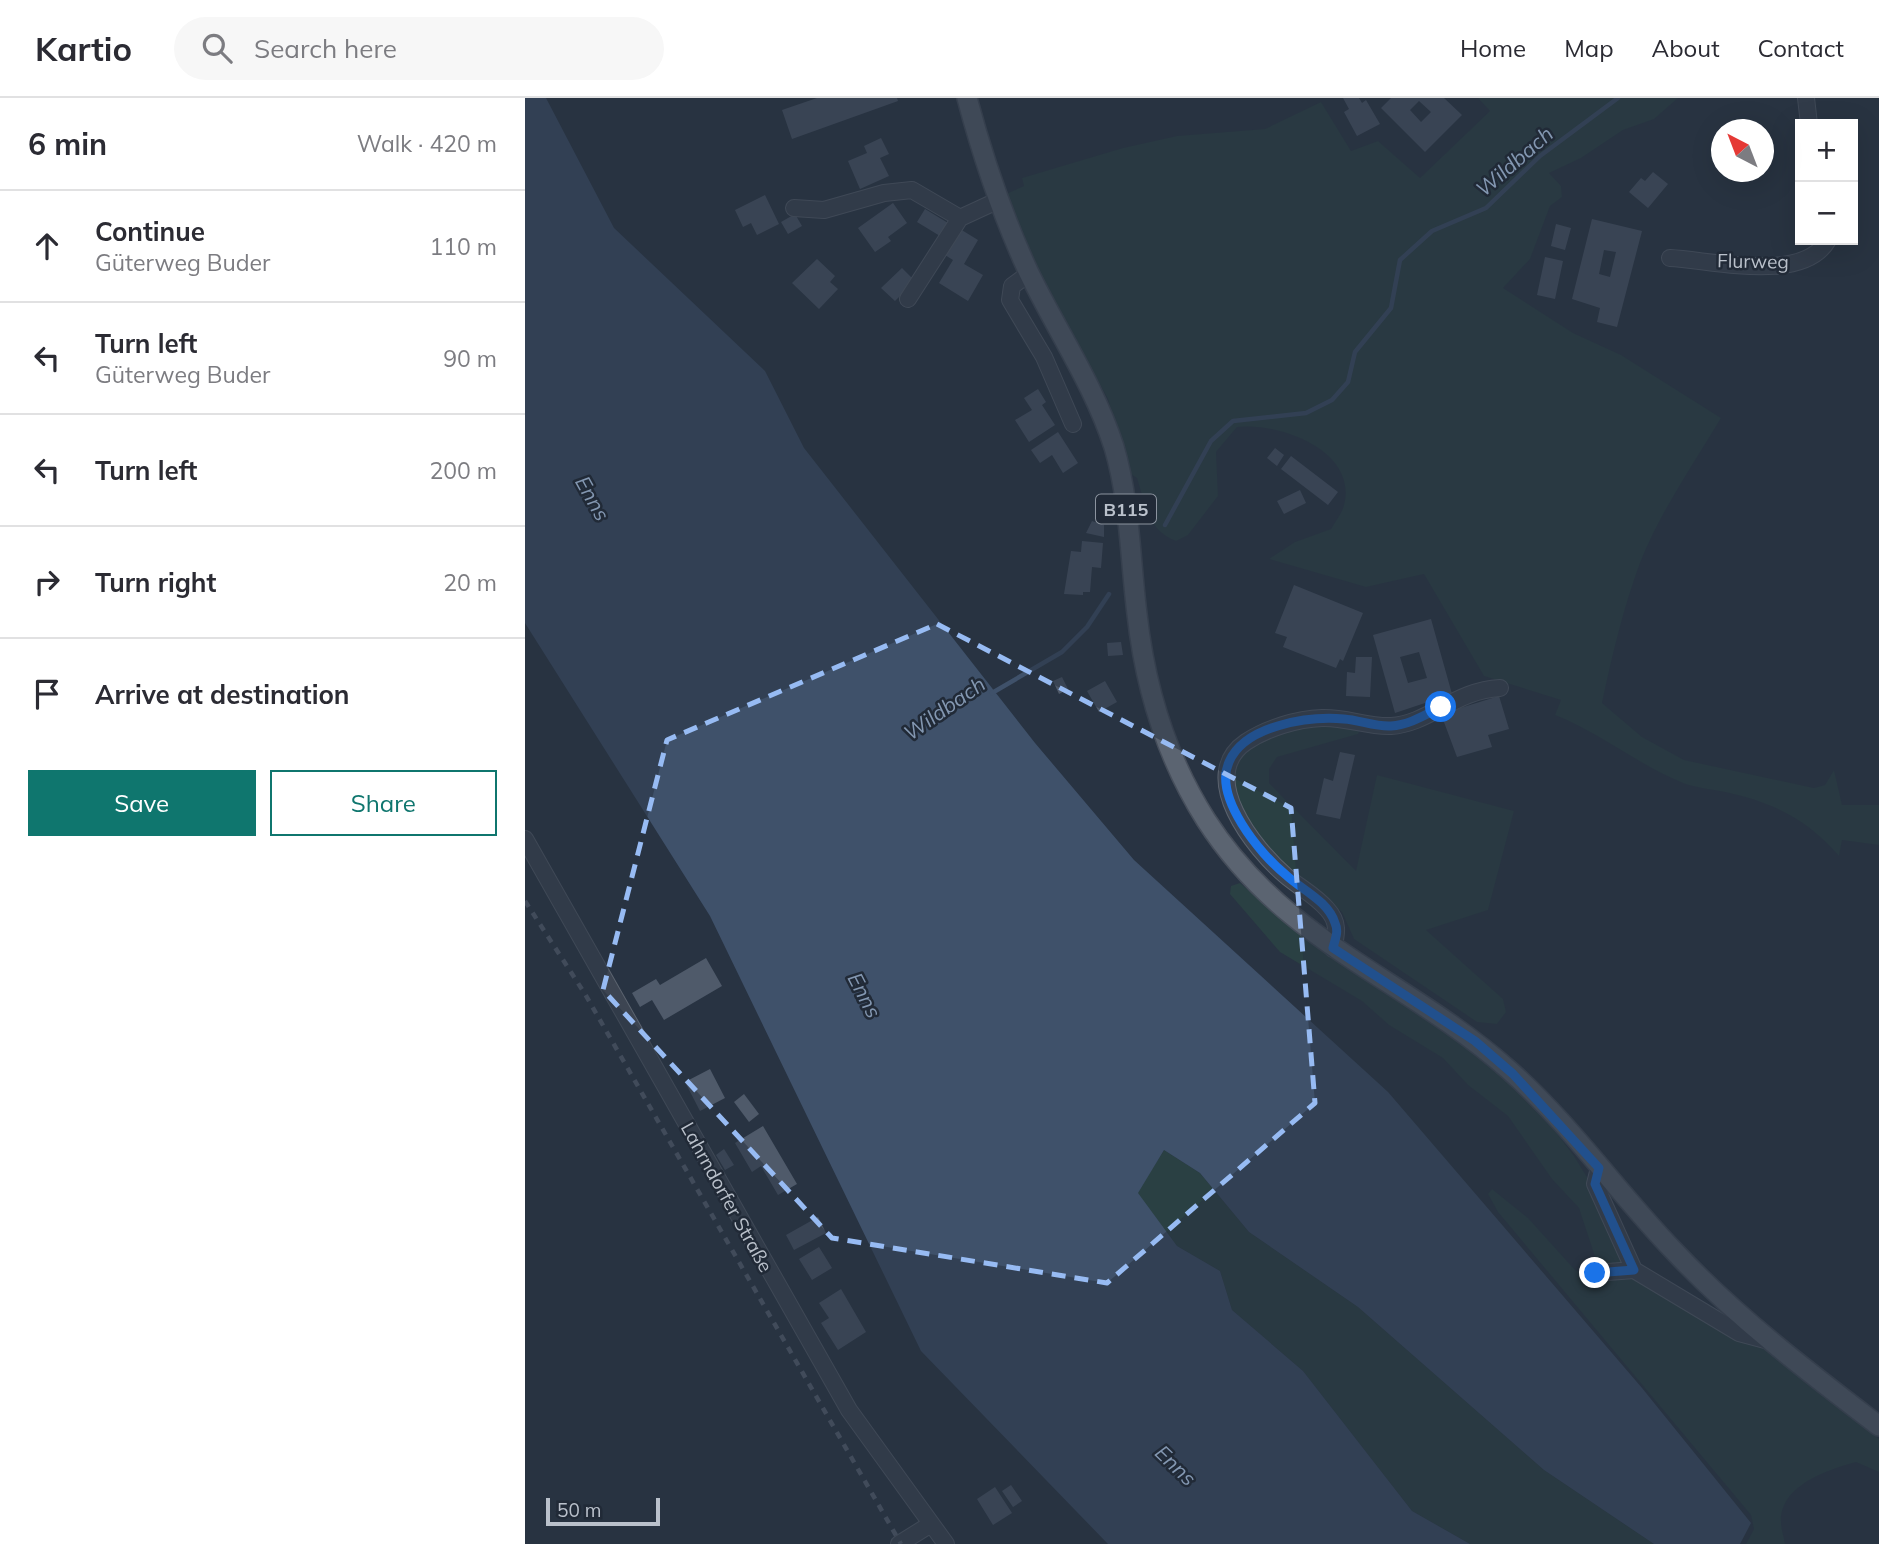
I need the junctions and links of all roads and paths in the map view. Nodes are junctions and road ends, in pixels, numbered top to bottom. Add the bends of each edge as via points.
1 (967, 98) edge
2 (1806, 98) edge
3 (1808, 119) edge
4 (999, 200) junction
5 (795, 208) dead end
6 (960, 218) junction
7 (1823, 245) edge
8 (1670, 258) dead end
9 (1030, 273) junction
10 (908, 299) dead end
11 (1073, 424) dead end
12 (1500, 688) dead end
13 (525, 839) edge
14 (1333, 948) junction
15 (1599, 1168) junction
16 (1634, 1270) junction
17 (1595, 1273) dead end
18 (1769, 1342) junction
19 (1879, 1426) edge
20 (931, 1524) junction
21 (899, 1544) edge
22 (946, 1544) edge

1 - 4 main road, B115
2 - 3 street
4 - 6 street
4 - 9 main road, B115
5 - 6 street via 824,210 912,190
6 - 10 street
7 - 8 street, Flurweg via 1815,254 1786,264
9 - 11 street via 1012,286 1010,300 1044,356
9 - 14 main road, B115 via 1101,412 1114,449 1124,488 1143,657 1150,693 1173,757 1190,792 1231,853 1283,910
12 - 14 street via 1470,692 1398,725 1321,718 1295,722 1255,736 1229,760 1226,786 1233,808 1284,874 1328,909 1338,932
13 - 20 street, Lahrndorfer Straße via 797,1323 849,1410
14 - 15 main road, B115 via 1475,1041 1521,1082
15 - 16 street via 1595,1184
15 - 18 main road, B115 via 1710,1289
16 - 17 street
16 - 18 street via 1739,1333
18 - 19 main road, B115
20 - 21 street
20 - 22 street, Lahrndorfer Straße

